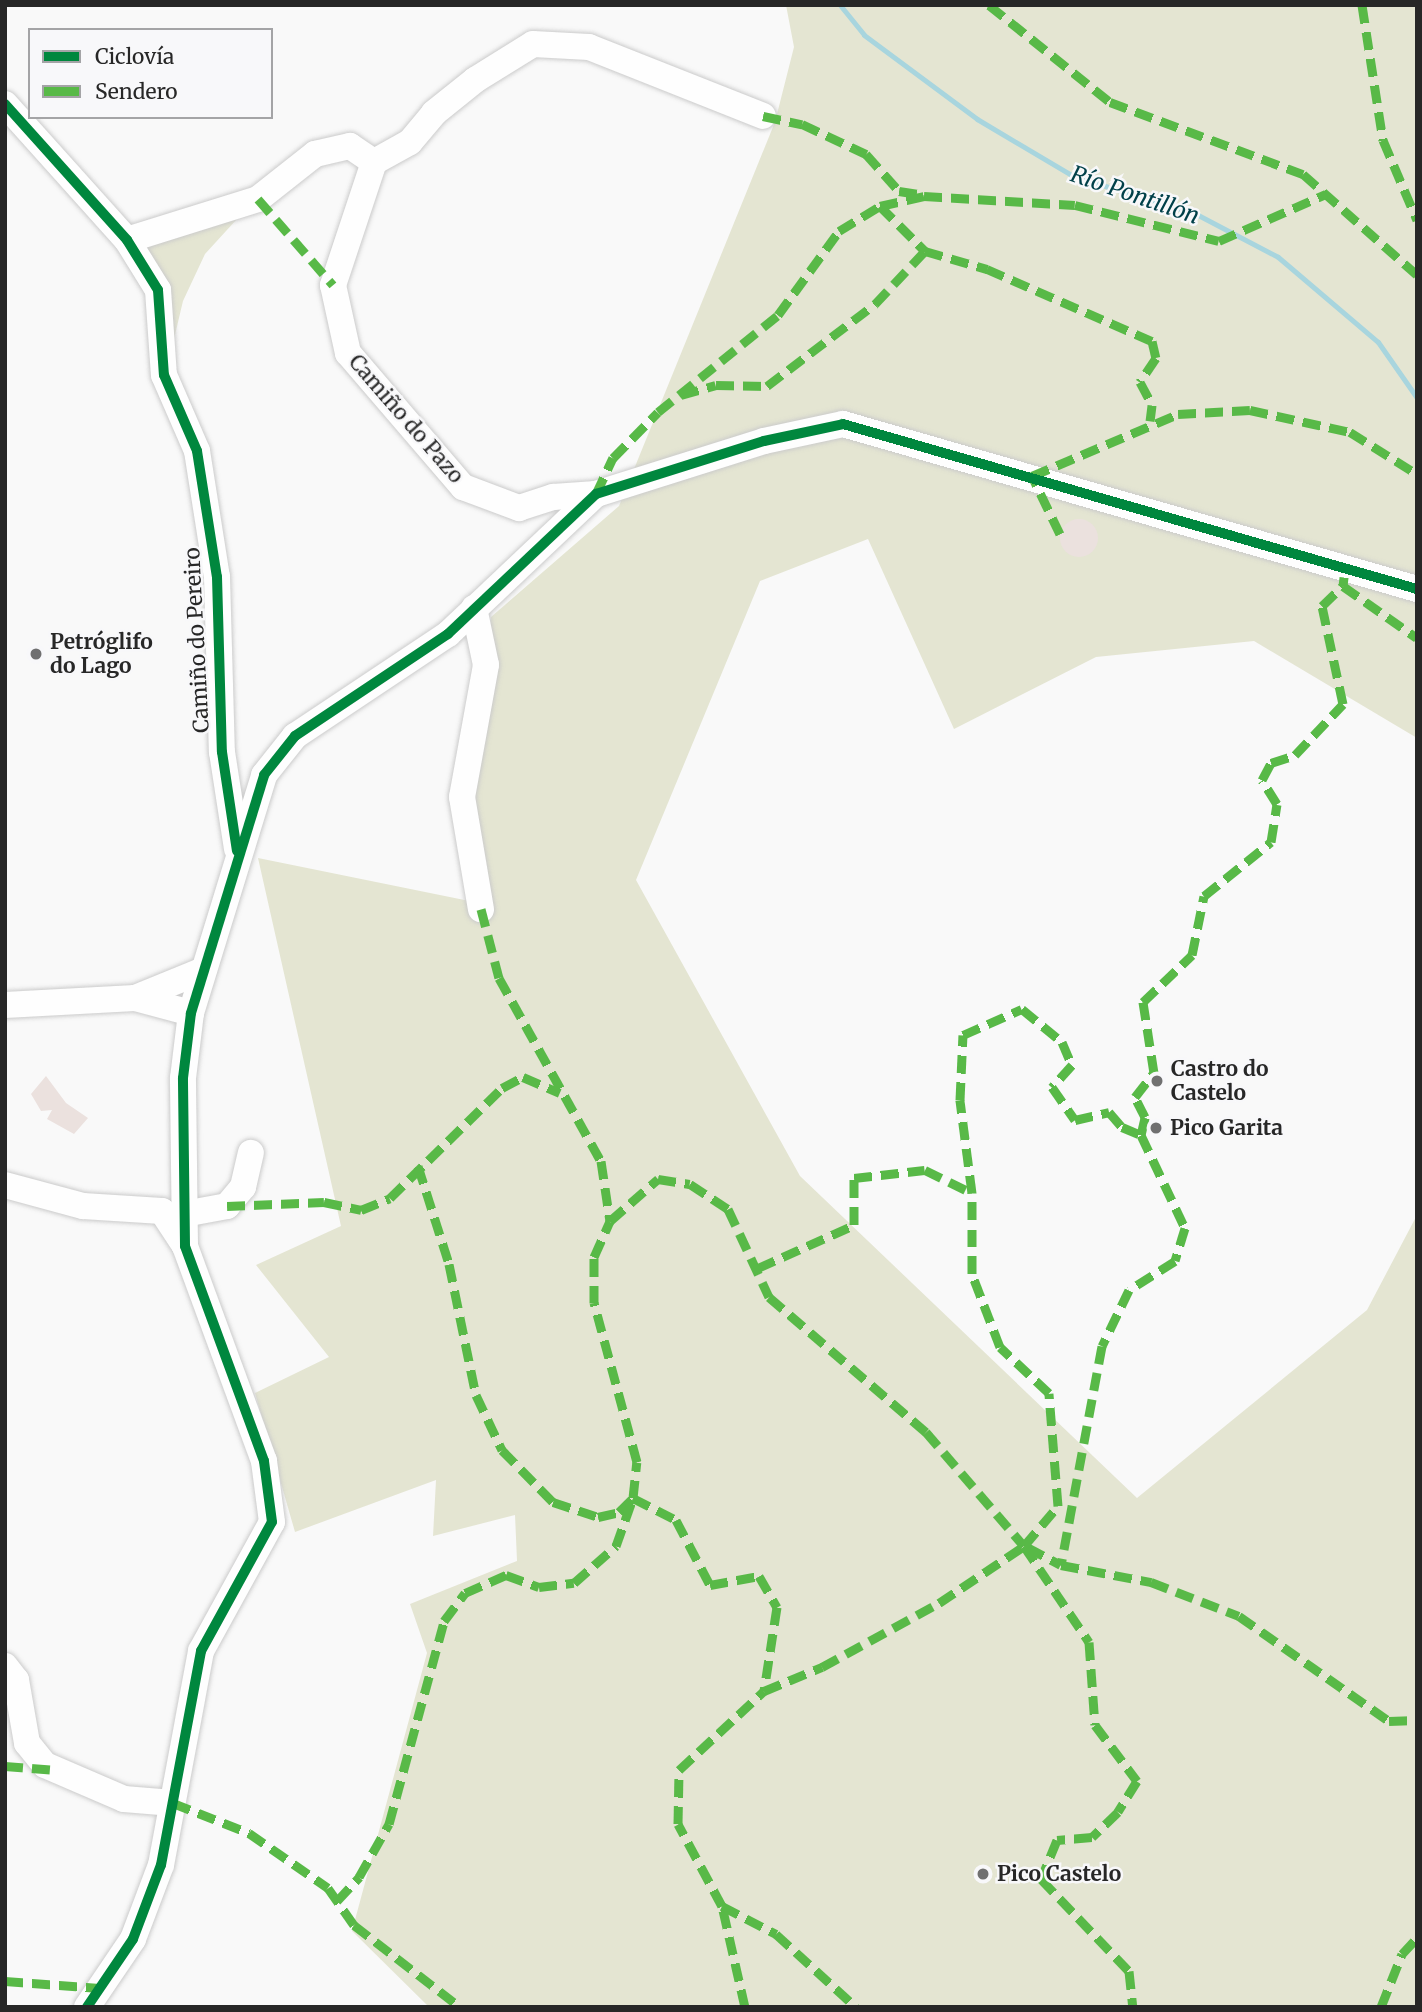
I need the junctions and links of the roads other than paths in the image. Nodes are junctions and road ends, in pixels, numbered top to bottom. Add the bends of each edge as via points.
1 (5, 104) edge
2 (763, 116) dead end
3 (374, 162) junction
4 (127, 240) junction
5 (596, 494) junction
6 (1417, 589) edge
7 (474, 608) junction
8 (238, 857) junction
9 (481, 909) dead end
10 (204, 970) junction
11 (135, 998) junction
12 (5, 1005) edge
13 (191, 1013) junction
14 (251, 1153) dead end
15 (5, 1185) edge
16 (184, 1214) junction
17 (185, 1246) junction
18 (5, 1666) edge
19 (173, 1803) junction
20 (87, 2007) edge

1 - 4 street, Camiño do Pereiro
2 - 3 street via 589,47 533,44 475,80 433,113 410,142
3 - 4 street via 350,146 325,148 258,199
3 - 5 street, Camiño do Pazo via 334,285 348,353 463,487 519,508 553,497
4 - 8 street, Camiño do Pereiro via 158,290 164,375 197,451 217,577 222,752
5 - 6 street via 764,441 843,424
5 - 7 street
7 - 8 street via 448,634 295,736 264,775
7 - 9 street via 486,664 462,797
8 - 10 street
10 - 11 street
10 - 13 street
11 - 12 street
11 - 13 street
13 - 16 street via 183,1078
14 - 16 street via 243,1187 227,1206
15 - 17 street via 83,1206 162,1211
16 - 17 street
17 - 19 street via 264,1461 272,1522 201,1651
18 - 19 street via 16,1680 27,1743 45,1765 124,1799
19 - 20 street via 161,1865 133,1939

